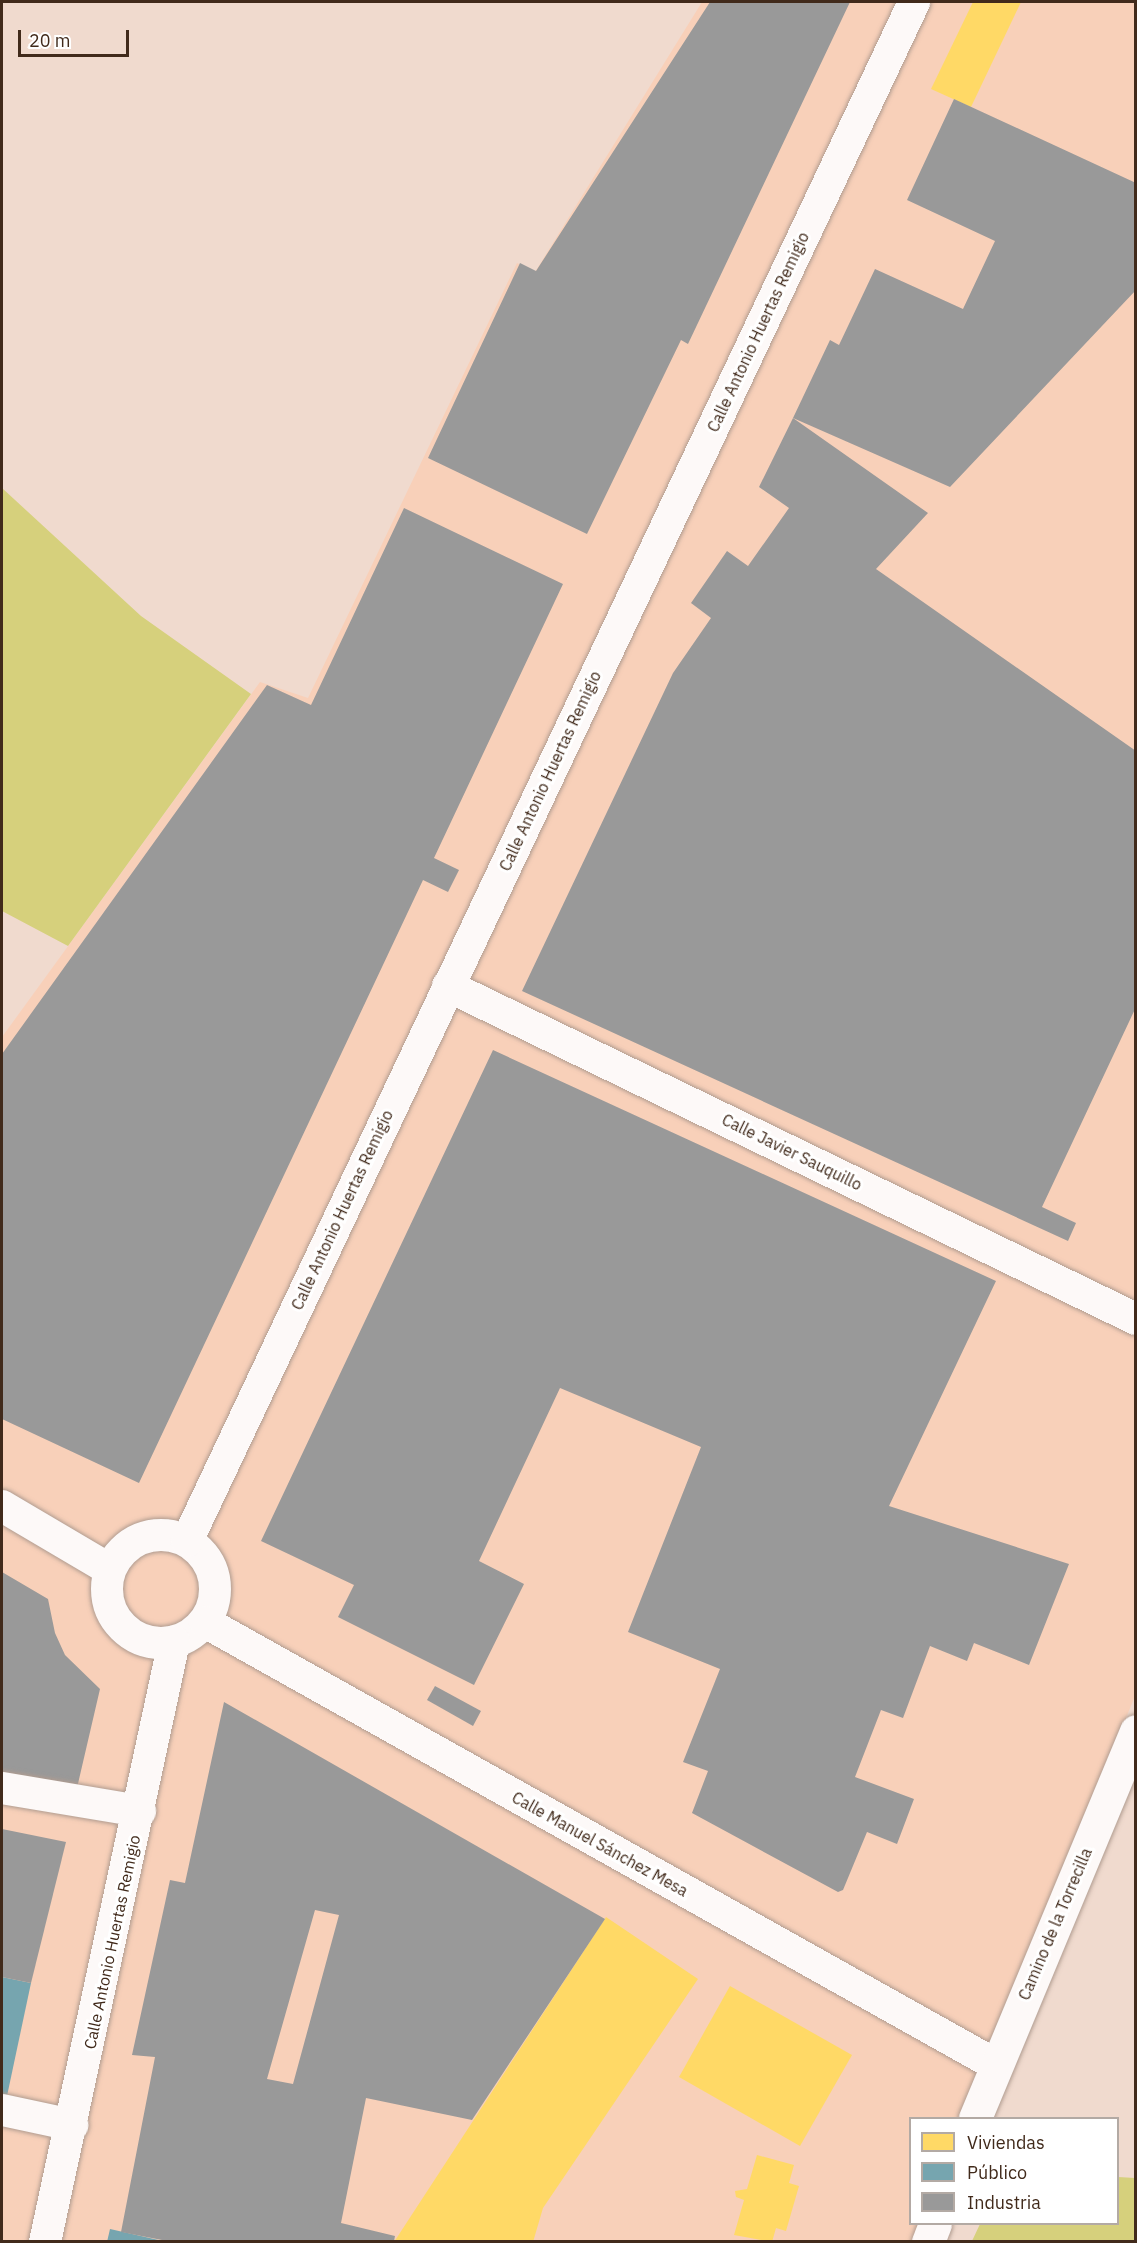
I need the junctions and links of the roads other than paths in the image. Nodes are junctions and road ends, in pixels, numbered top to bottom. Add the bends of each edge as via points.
1 (914, 2) edge
2 (448, 986) junction
3 (1136, 1319) edge
4 (2, 1506) edge
5 (187, 1541) junction
6 (110, 1569) junction
7 (205, 1622) junction
8 (174, 1642) junction
9 (1136, 1731) edge
10 (2, 1788) edge
11 (140, 1811) junction
12 (996, 2065) junction
13 (2, 2110) edge
14 (975, 2117) edge
15 (72, 2125) junction
16 (933, 2225) edge
17 (45, 2241) edge
18 (928, 2241) edge

1 - 2 street, Calle Antonio Huertas Remigio
2 - 3 street, Calle Javier Sauquillo
2 - 5 street, Calle Antonio Huertas Remigio
4 - 6 street
5 - 6 street via 160,1534 144,1537 120,1552
5 - 7 street via 201,1551 215,1583 214,1603
6 - 8 street via 106,1586 117,1622 130,1634 148,1642
7 - 8 street
7 - 12 street, Calle Manuel Sánchez Mesa
8 - 11 street, Calle Antonio Huertas Remigio
9 - 12 street, Camino de la Torrecilla
10 - 11 street
11 - 15 street, Calle Antonio Huertas Remigio
12 - 14 street, Camino de la Torrecilla
13 - 15 street
15 - 17 street, Calle Antonio Huertas Remigio
16 - 18 street

